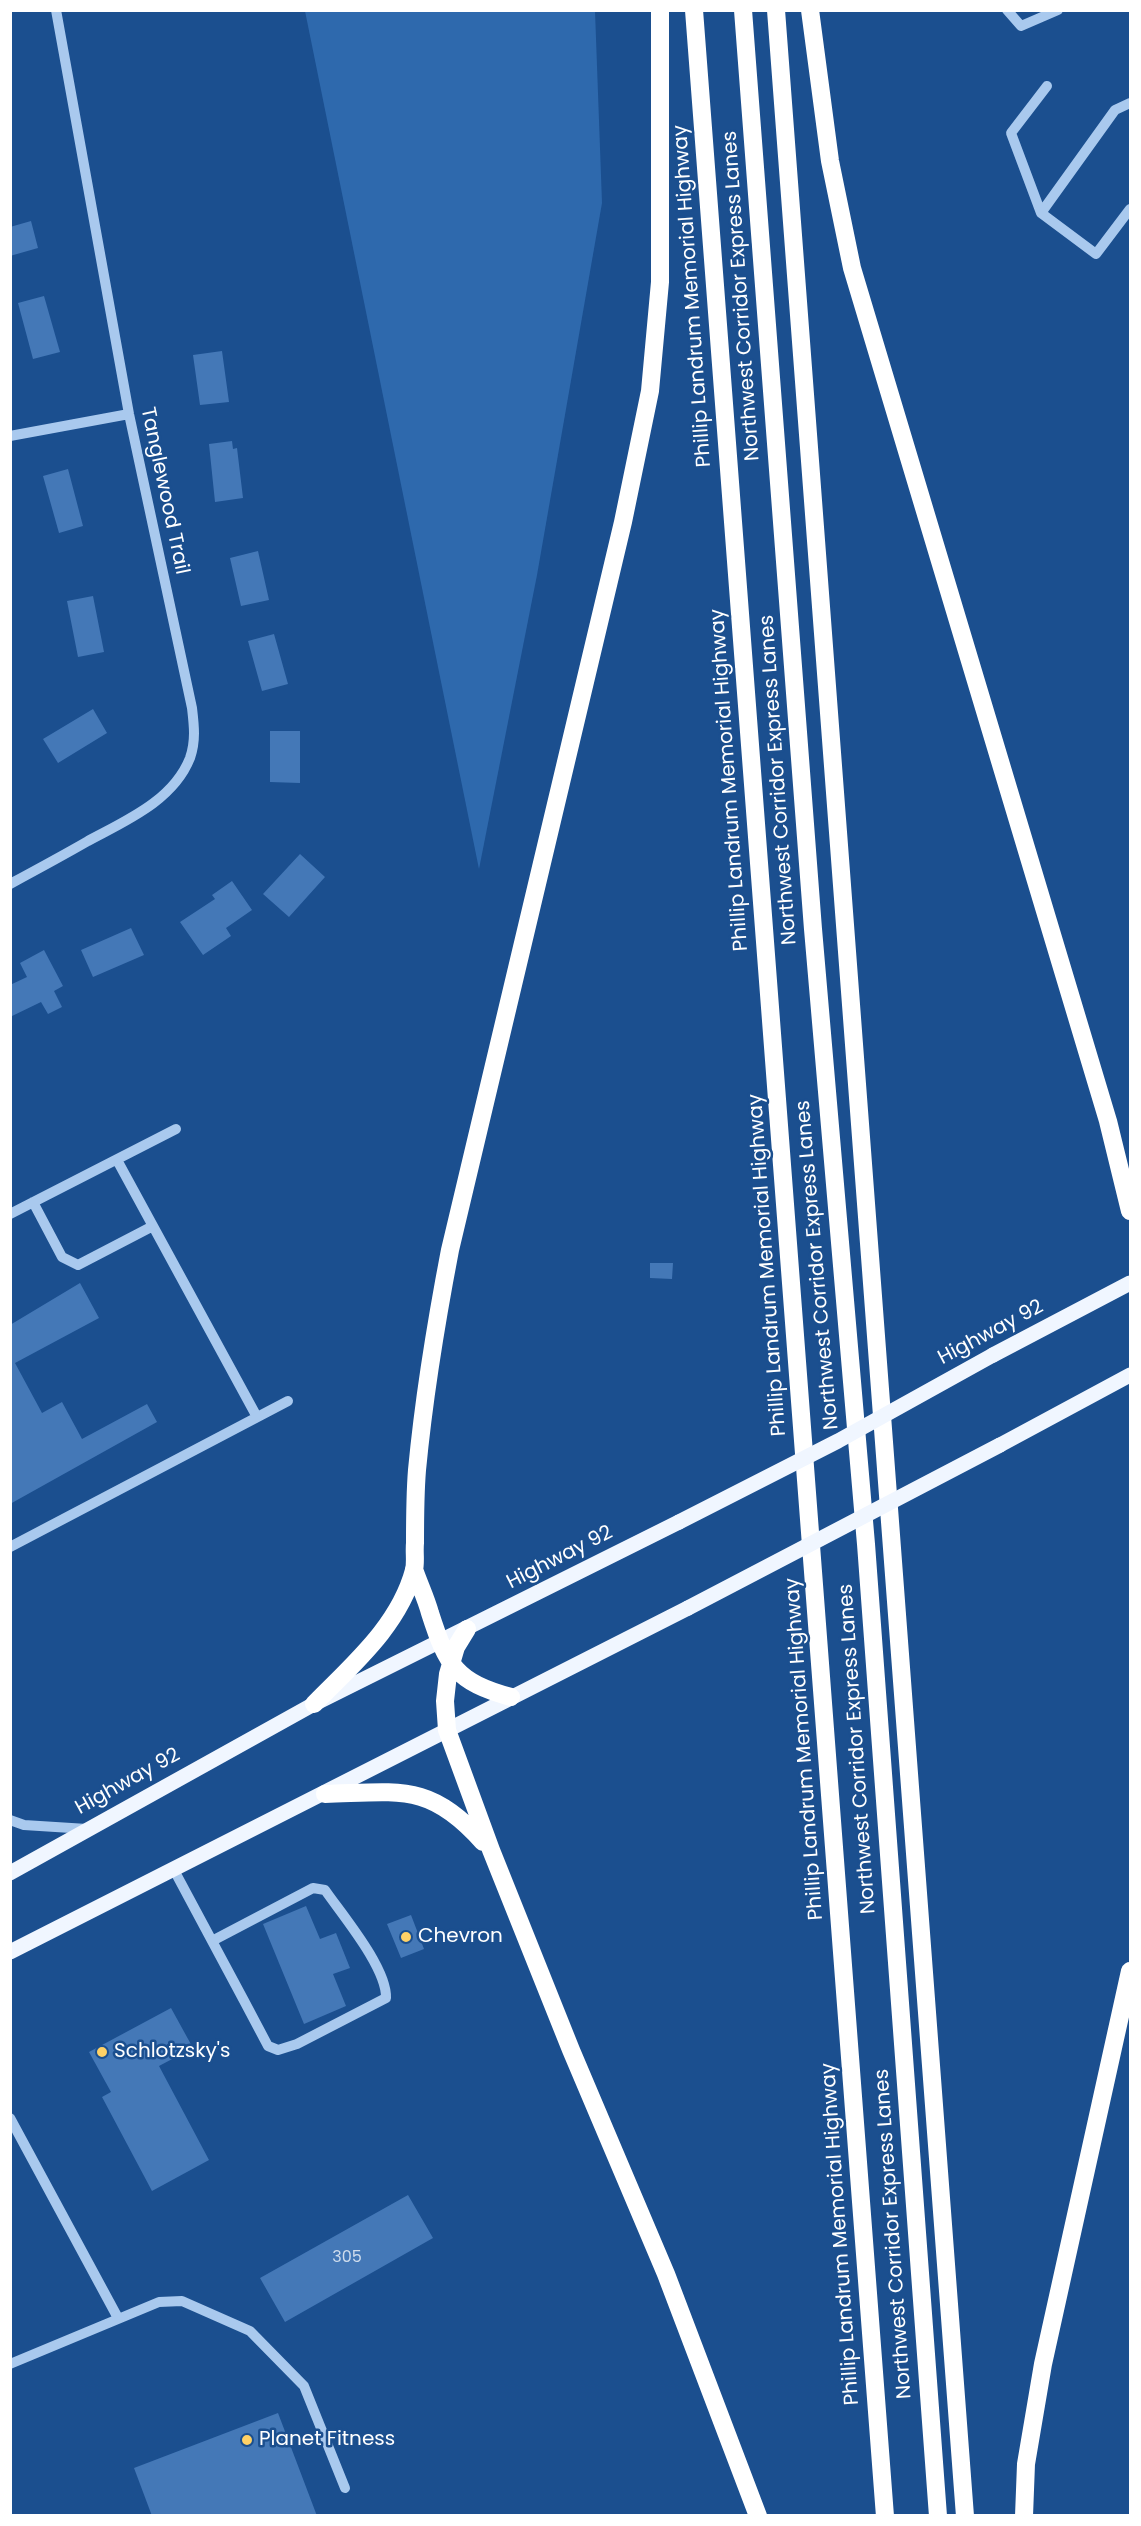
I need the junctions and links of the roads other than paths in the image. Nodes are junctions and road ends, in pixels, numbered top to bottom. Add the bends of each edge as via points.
1 (56, 10) edge
2 (660, 10) edge
3 (694, 10) edge
4 (743, 10) edge
5 (776, 10) edge
6 (810, 10) edge
7 (1007, 10) edge
8 (1058, 10) edge
9 (1047, 86) dead end
10 (1131, 103) edge
11 (1131, 209) edge
12 (1041, 213) junction
13 (129, 414) junction
14 (10, 436) edge
15 (10, 884) edge
16 (1108, 1121) junction
17 (176, 1129) dead end
18 (1131, 1150) edge
19 (117, 1160) junction
20 (33, 1202) junction
21 (1131, 1211) edge
22 (10, 1214) edge
23 (153, 1226) junction
24 (1131, 1283) edge
25 (1131, 1375) edge
26 (288, 1401) dead end
27 (257, 1417) junction
28 (10, 1547) edge
29 (414, 1569) junction
30 (467, 1629) junction
31 (439, 1642) junction
32 (450, 1664) junction
33 (511, 1697) junction
34 (314, 1704) junction
35 (447, 1730) junction
36 (325, 1794) junction
37 (10, 1820) edge
38 (87, 1829) junction
39 (490, 1850) junction
40 (174, 1870) junction
41 (10, 1873) edge
42 (212, 1941) junction
43 (10, 1952) edge
44 (1131, 1971) edge
45 (10, 2118) edge
46 (118, 2319) junction
47 (10, 2364) edge
48 (345, 2488) dead end
49 (759, 2516) edge
50 (885, 2516) edge
51 (938, 2516) edge
52 (966, 2516) edge
53 (1024, 2516) edge

1 - 13 street, Tanglewood Trail
2 - 29 highway via 660,282 650,391 450,1250 420,1432
3 - 50 highway, Phillip Landrum Memorial Highway
4 - 51 highway, Northwest Corridor Express Lanes via 814,941 866,1544
5 - 52 highway
6 - 16 highway via 830,161 854,278
7 - 8 street via 1021,26
9 - 12 street via 1011,133
10 - 12 street via 1115,110
11 - 12 street via 1096,254
13 - 14 street
13 - 15 street, Tanglewood Trail via 192,708 195,734 190,758 179,778 147,807
16 - 18 highway
16 - 21 highway
17 - 19 street
19 - 20 street
19 - 23 street
20 - 22 street
20 - 23 street via 62,1257 78,1265
23 - 27 street
24 - 30 main road, Highway 92, bridge via 838,1441
25 - 33 main road, bridge
26 - 27 street
27 - 28 street
29 - 31 highway
29 - 34 highway via 386,1627
30 - 31 main road, Highway 92
30 - 32 highway
31 - 32 highway
31 - 34 main road, Highway 92
32 - 33 highway via 486,1690
32 - 35 highway via 445,1701
33 - 35 main road
34 - 38 main road, Highway 92
35 - 36 main road
35 - 39 highway
36 - 39 highway via 387,1792 430,1798 464,1820
36 - 40 main road
37 - 38 street via 24,1825
38 - 41 main road, Highway 92
39 - 49 highway via 666,2274
40 - 42 street
40 - 43 main road
42 - 42 street via 268,2046 278,2049 297,2044 386,1998 381,1972 325,1890 313,1888
44 - 53 highway via 1043,2364 1026,2464
45 - 46 street
46 - 47 street
46 - 48 street via 159,2302 182,2301 250,2331 304,2386

